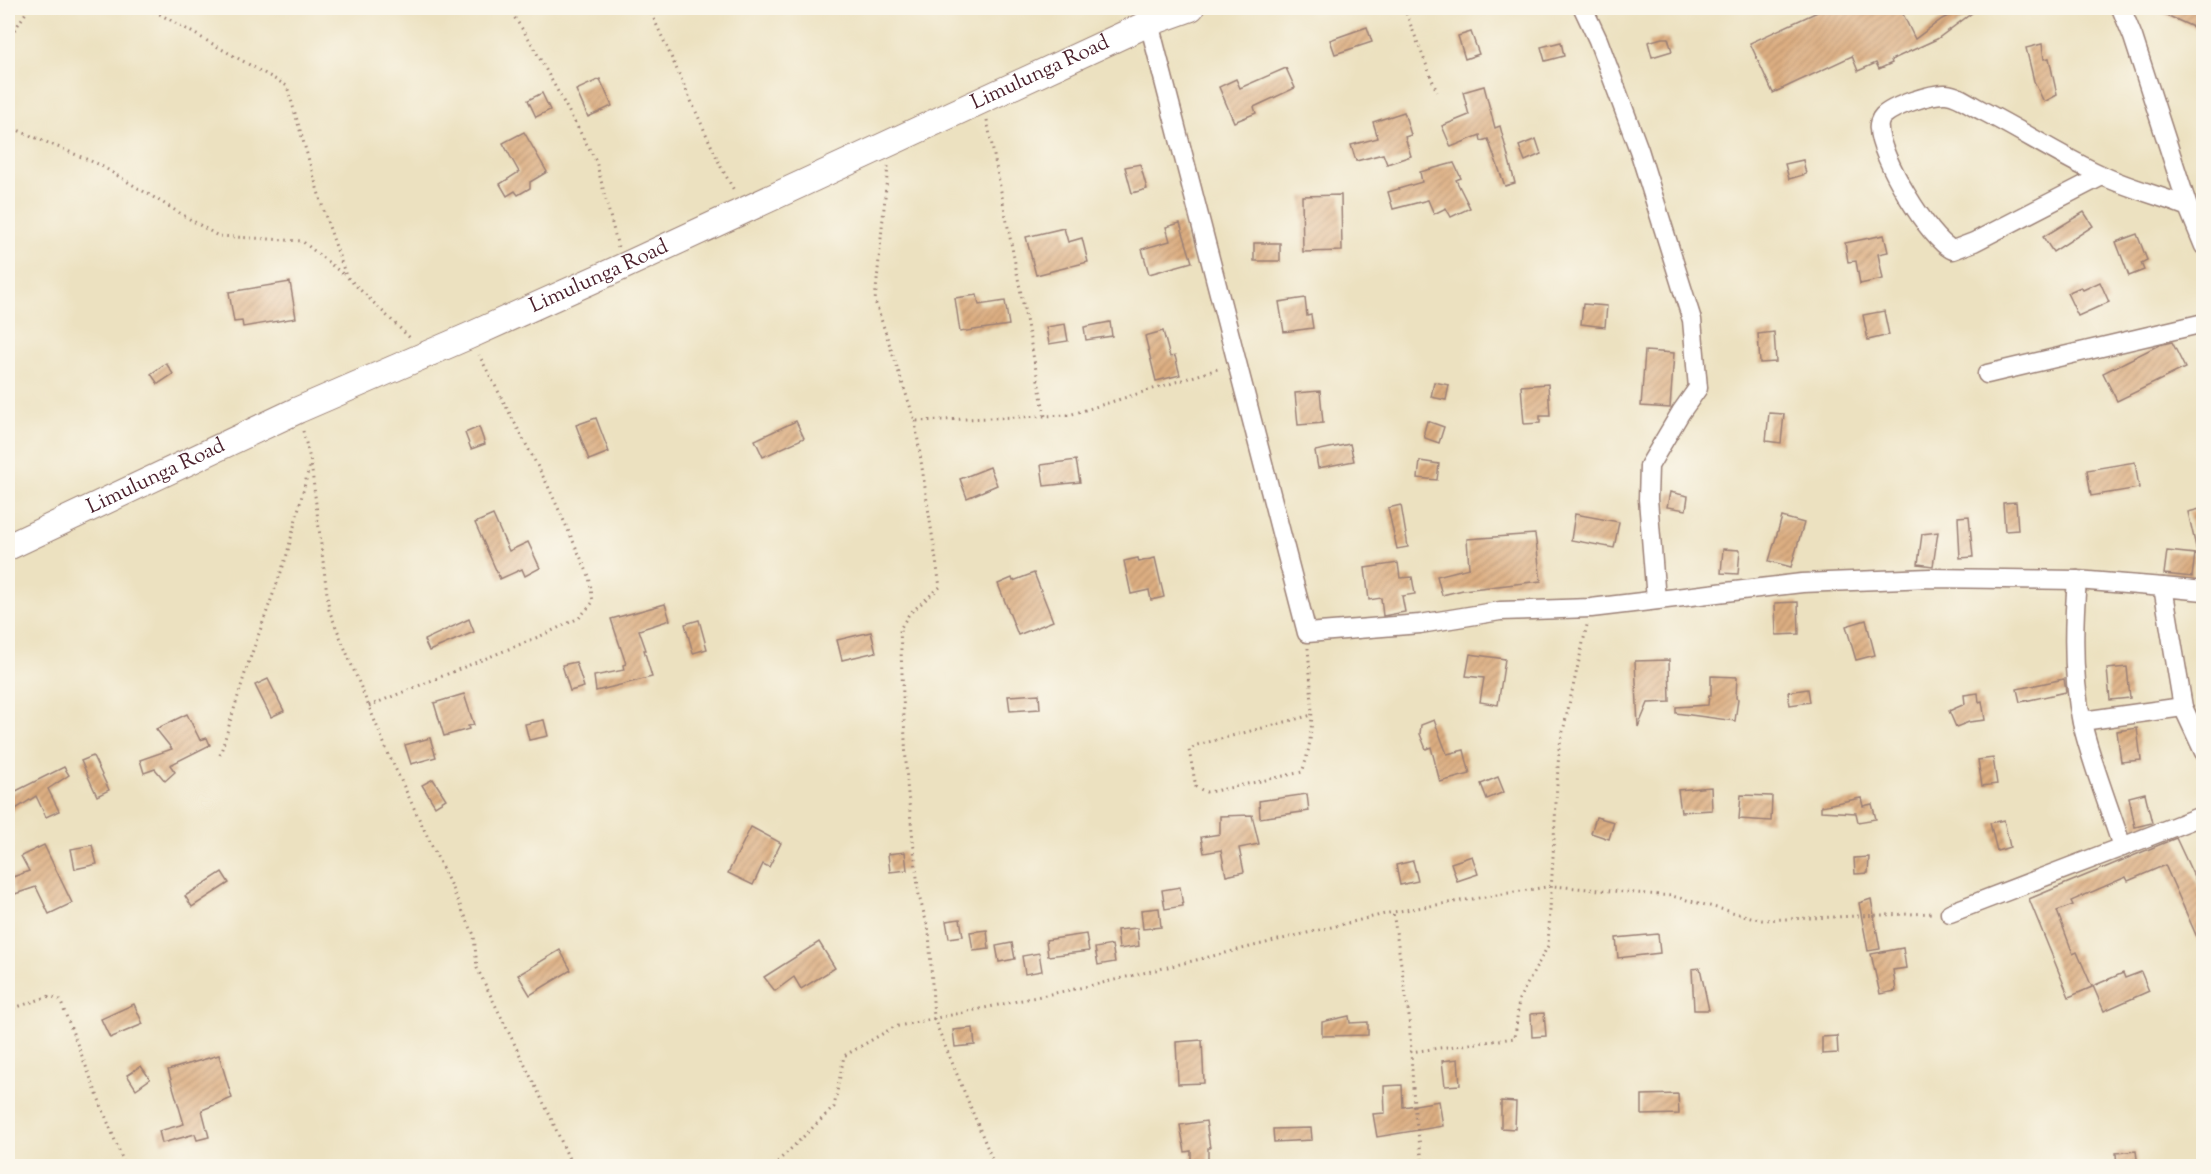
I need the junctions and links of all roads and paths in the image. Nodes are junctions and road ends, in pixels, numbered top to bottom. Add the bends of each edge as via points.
1 (29, 8) edge
2 (149, 8) edge
3 (507, 8) edge
4 (649, 8) edge
5 (1191, 8) edge
6 (1404, 8) edge
7 (1583, 8) edge
8 (2121, 8) edge
9 (1149, 23) junction
10 (8, 40) edge
11 (1437, 92) dead end
12 (983, 101) junction
13 (8, 126) edge
14 (890, 143) junction
15 (2102, 176) junction
16 (2188, 207) junction
17 (744, 209) junction
18 (2204, 246) edge
19 (622, 267) junction
20 (346, 276) junction
21 (2204, 323) edge
22 (469, 336) junction
23 (426, 354) junction
24 (1237, 363) junction
25 (1987, 374) dead end
26 (298, 410) junction
27 (1045, 416) junction
28 (915, 421) junction
29 (311, 463) junction
30 (8, 547) edge
31 (2077, 580) junction
32 (2163, 587) junction
33 (2204, 591) edge
34 (1656, 600) junction
35 (1591, 609) junction
36 (1307, 633) junction
37 (369, 706) junction
38 (2183, 707) junction
39 (1312, 715) junction
40 (2082, 722) junction
41 (2204, 752) edge
42 (220, 755) dead end
43 (2204, 815) edge
44 (2122, 847) junction
45 (1552, 886) junction
46 (1394, 912) junction
47 (1950, 913) joint
48 (8, 1010) edge
49 (934, 1019) junction
50 (1410, 1052) junction
51 (125, 1167) edge
52 (572, 1167) edge
53 (773, 1167) edge
54 (995, 1167) edge
55 (1423, 1167) edge

1 - 10 path
2 - 20 path via 287,86
3 - 19 path via 529,39 596,162
4 - 17 path
5 - 9 main road, Limulunga Road
6 - 11 path
7 - 34 street via 1640,150 1694,331 1698,388 1649,466
8 - 16 street
9 - 12 main road, Limulunga Road
9 - 24 street
12 - 14 main road, Limulunga Road
12 - 27 path
13 - 20 path via 98,164 218,236 302,241
14 - 17 main road, Limulunga Road
14 - 28 path via 875,301
15 - 15 street via 1948,94 1933,94 1892,111 1882,117 1878,127 1902,187 1925,224 1953,250
15 - 16 street
16 - 18 street
17 - 19 main road, Limulunga Road
19 - 22 main road, Limulunga Road
20 - 23 path
21 - 25 street
22 - 23 main road, Limulunga Road
22 - 37 path via 548,486 589,576 593,602 579,618 543,636
23 - 26 main road, Limulunga Road
24 - 27 path via 1068,415
24 - 36 street
26 - 29 path
26 - 30 main road, Limulunga Road
27 - 28 path
28 - 49 path via 940,587 909,614 900,629 907,784 919,896 929,931
29 - 37 path via 329,610
29 - 42 path via 286,558
31 - 32 street
31 - 34 street via 1930,578 1802,583
31 - 40 street via 2074,642
32 - 33 street
32 - 38 street
34 - 35 street
35 - 36 street via 1500,611 1420,624
35 - 45 path via 1559,749
36 - 39 path
37 - 52 path via 474,935 477,968
38 - 40 street
38 - 41 street
39 - 39 path via 1302,772 1215,791 1196,787 1189,750 1197,745
40 - 44 street
43 - 44 street
44 - 47 street
45 - 46 path
45 - 47 path via 1672,896 1762,920
45 - 50 path via 1548,946 1519,999 1515,1038
46 - 49 path via 1098,984
46 - 50 path via 1409,1016
48 - 51 path via 50,996 60,1000
49 - 53 path via 894,1027 844,1056 834,1107
49 - 54 path
50 - 55 path

